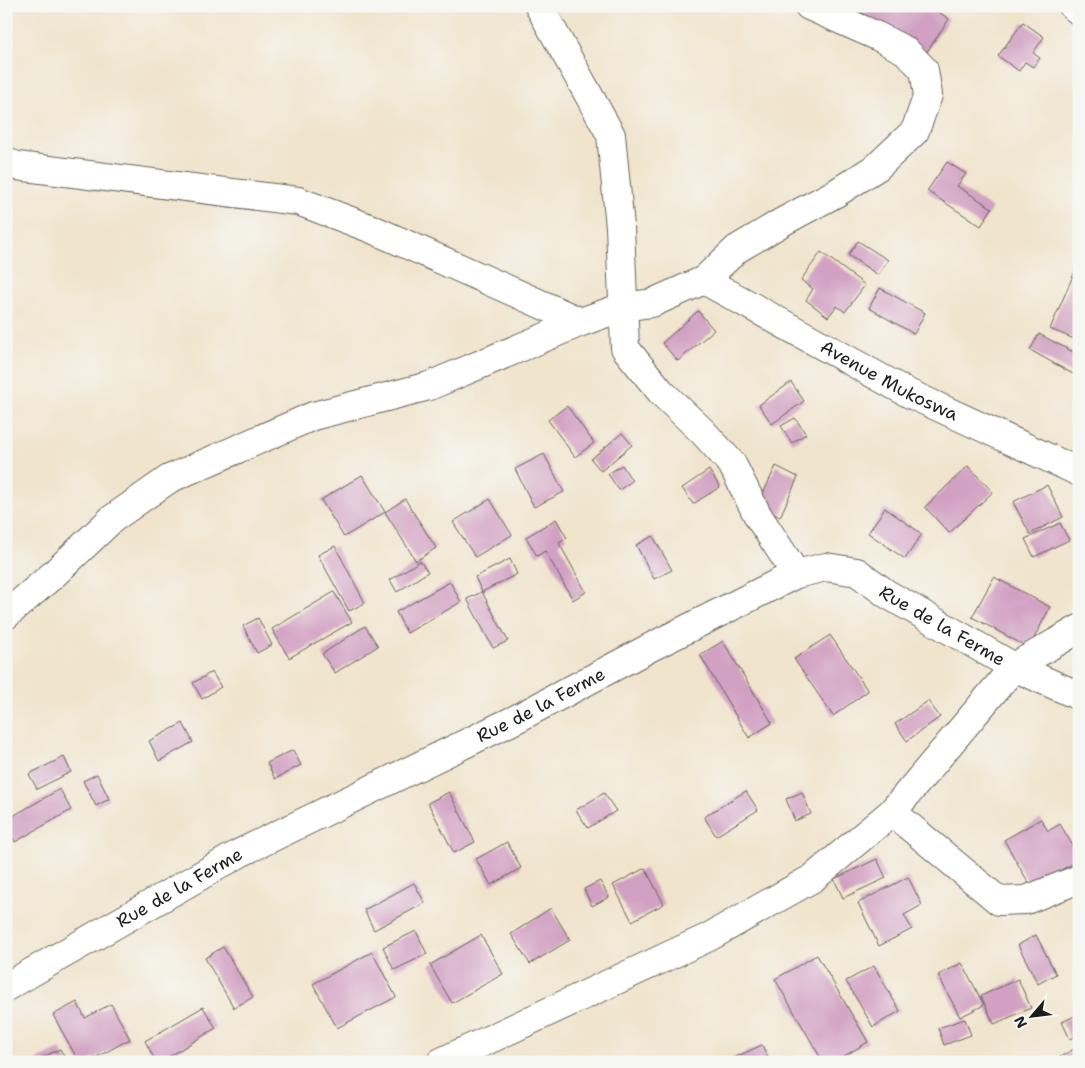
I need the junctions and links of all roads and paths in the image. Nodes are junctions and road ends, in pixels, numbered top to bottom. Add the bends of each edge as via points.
1 (539, 6) edge
2 (809, 6) edge
3 (1073, 6) edge
4 (1079, 11) edge
5 (6, 162) edge
6 (704, 280) junction
7 (623, 307) junction
8 (580, 322) junction
9 (1079, 472) edge
10 (796, 574) junction
11 (6, 615) edge
12 (1079, 629) edge
13 (1014, 667) junction
14 (1079, 696) edge
15 (892, 812) junction
16 (1079, 879) edge
17 (6, 987) edge
18 (441, 1062) edge

1 - 7 street via 610,136 620,227
2 - 6 street via 906,51 924,70 928,95 915,131 877,167 737,249
3 - 4 street
5 - 8 street via 17,166 298,201 372,229
6 - 7 street via 652,303
6 - 9 street, Avenue Mukoswa via 908,393
7 - 8 street
7 - 10 street via 625,348 661,392 732,464 758,516
8 - 11 street via 430,386 313,416 168,479 112,519
10 - 13 street, Rue de la Ferme via 826,567 857,572 887,594
10 - 17 street, Rue de la Ferme via 516,720 240,853
12 - 13 street
13 - 14 street, Rue de la Ferme
13 - 15 street
15 - 16 street via 999,901 1026,900
15 - 18 street via 813,878 709,937

